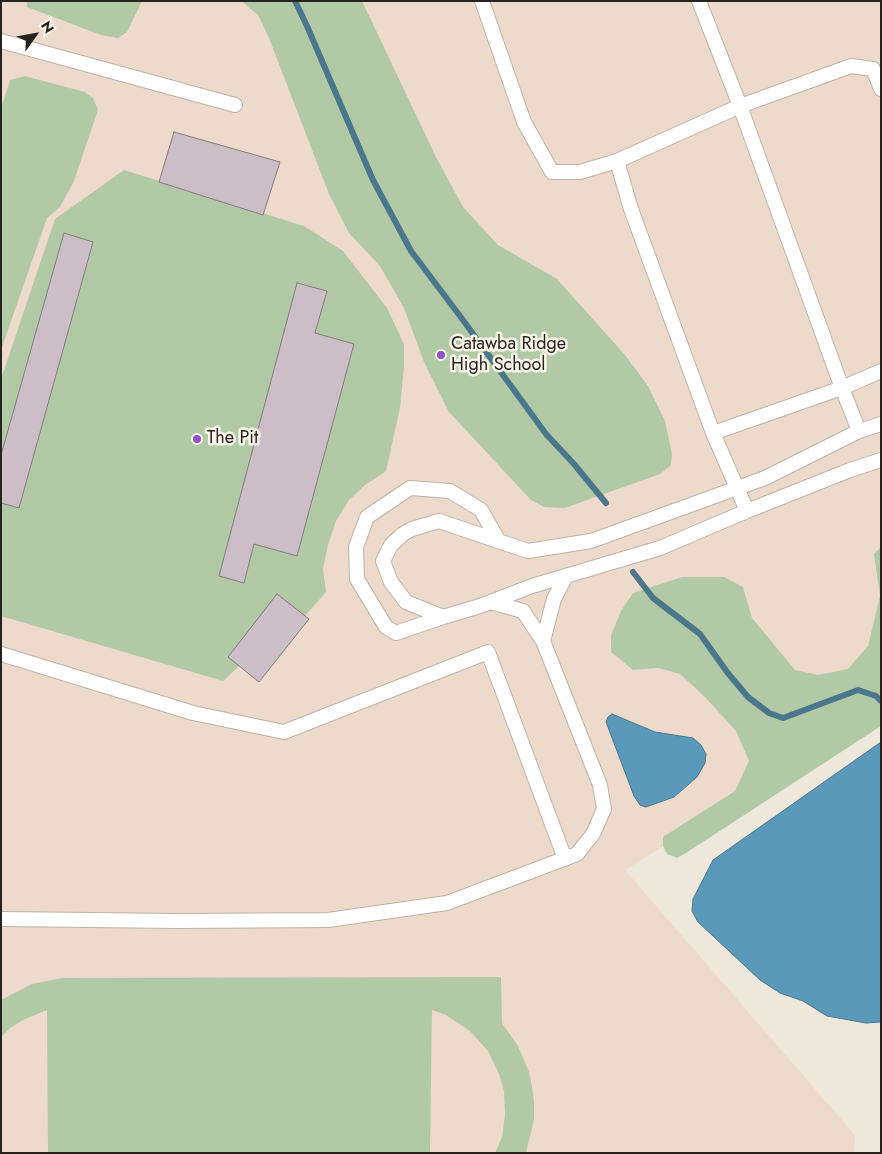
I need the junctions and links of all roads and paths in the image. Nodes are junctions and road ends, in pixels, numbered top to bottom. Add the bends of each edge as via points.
1 (482, 1) edge
2 (699, 1) edge
3 (1, 41) edge
4 (881, 89) edge
5 (235, 105) dead end
6 (740, 106) junction
7 (617, 160) junction
8 (881, 371) edge
9 (842, 388) junction
10 (881, 424) edge
11 (859, 431) junction
12 (713, 433) junction
13 (881, 460) edge
14 (736, 489) junction
15 (746, 511) junction
16 (498, 540) junction
17 (566, 576) junction
18 (490, 602) junction
19 (443, 617) junction
20 (543, 641) junction
21 (1, 654) edge
22 (565, 859) junction
23 (1, 919) edge

1 - 7 lane via 524,122 552,172 580,172
2 - 6 lane
3 - 5 lane
4 - 6 lane via 873,69 852,66
6 - 7 lane
6 - 9 lane
7 - 12 lane via 631,209
8 - 9 lane
9 - 11 lane
9 - 12 lane
10 - 11 lane
11 - 14 lane
12 - 14 lane
13 - 15 lane
14 - 15 lane
14 - 16 lane via 591,541 528,550
15 - 17 lane via 660,548
16 - 19 lane via 439,521 412,528 391,545 383,562 391,582 406,602
16 - 19 lane via 481,510 450,491 410,488 367,517 356,547 357,580 386,627 396,633
17 - 18 lane
17 - 20 lane via 554,600
18 - 19 lane
18 - 20 lane via 523,611
20 - 22 lane via 600,786 604,809 593,834 577,854
21 - 22 lane via 193,713 284,732 488,652
22 - 23 lane via 447,903 328,920

